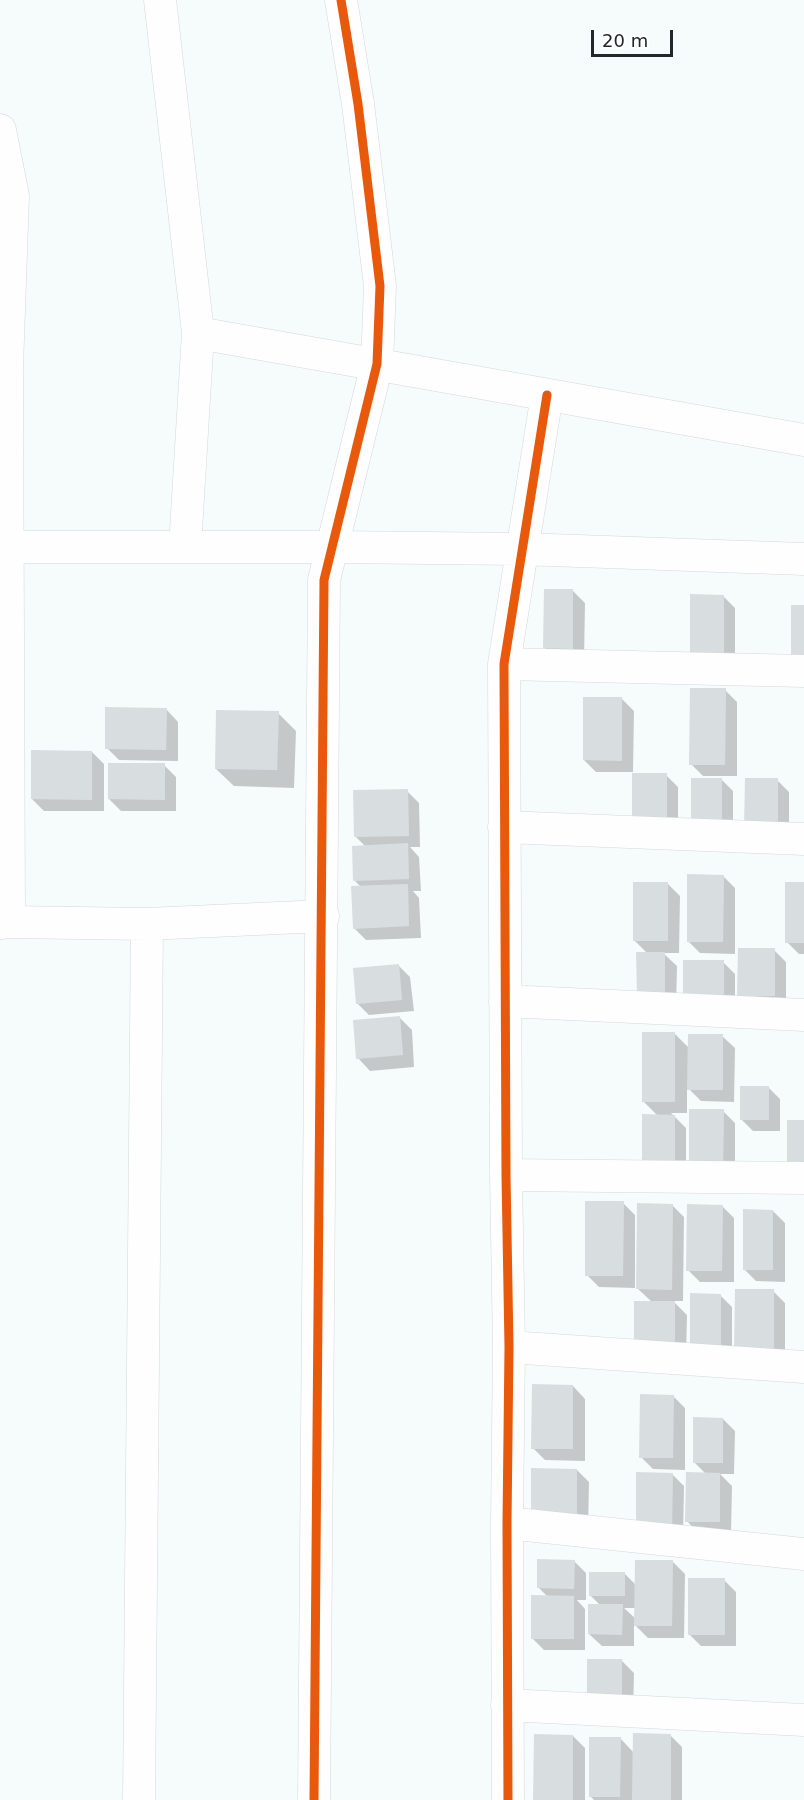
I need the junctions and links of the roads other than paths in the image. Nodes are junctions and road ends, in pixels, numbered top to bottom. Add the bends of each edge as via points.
1 (160, 0) edge
2 (342, 0) edge
3 (0, 130) edge
4 (5, 292) edge
5 (198, 333) junction
6 (376, 364) junction
7 (547, 395) junction
8 (804, 440) edge
9 (3, 547) edge
10 (185, 547) junction
11 (332, 547) junction
12 (522, 549) junction
13 (804, 559) edge
14 (504, 664) junction
15 (804, 671) edge
16 (504, 826) junction
17 (804, 839) edge
18 (322, 916) junction
19 (4, 922) edge
20 (147, 924) junction
21 (505, 1000) junction
22 (804, 1014) edge
23 (506, 1175) junction
24 (804, 1178) edge
25 (509, 1347) junction
26 (804, 1367) edge
27 (507, 1523) junction
28 (804, 1554) edge
29 (507, 1706) junction
30 (804, 1720) edge
31 (139, 1800) edge
32 (314, 1800) edge
33 (508, 1800) edge

1 - 5 street
2 - 6 street via 380,286
3 - 4 street via 13,196
4 - 9 street
5 - 6 street
5 - 10 street
6 - 7 street
6 - 11 street
7 - 8 street
7 - 12 street
9 - 10 street
9 - 19 street
10 - 11 street
11 - 12 street
11 - 18 street via 324,580
12 - 13 street
12 - 14 street
14 - 15 street
14 - 16 street
16 - 17 street
16 - 21 street
18 - 20 street
18 - 32 street
19 - 20 street
20 - 31 street
21 - 22 street
21 - 23 street
23 - 24 street
23 - 25 street
25 - 26 street
25 - 27 street
27 - 28 street
27 - 29 street
29 - 30 street
29 - 33 street

